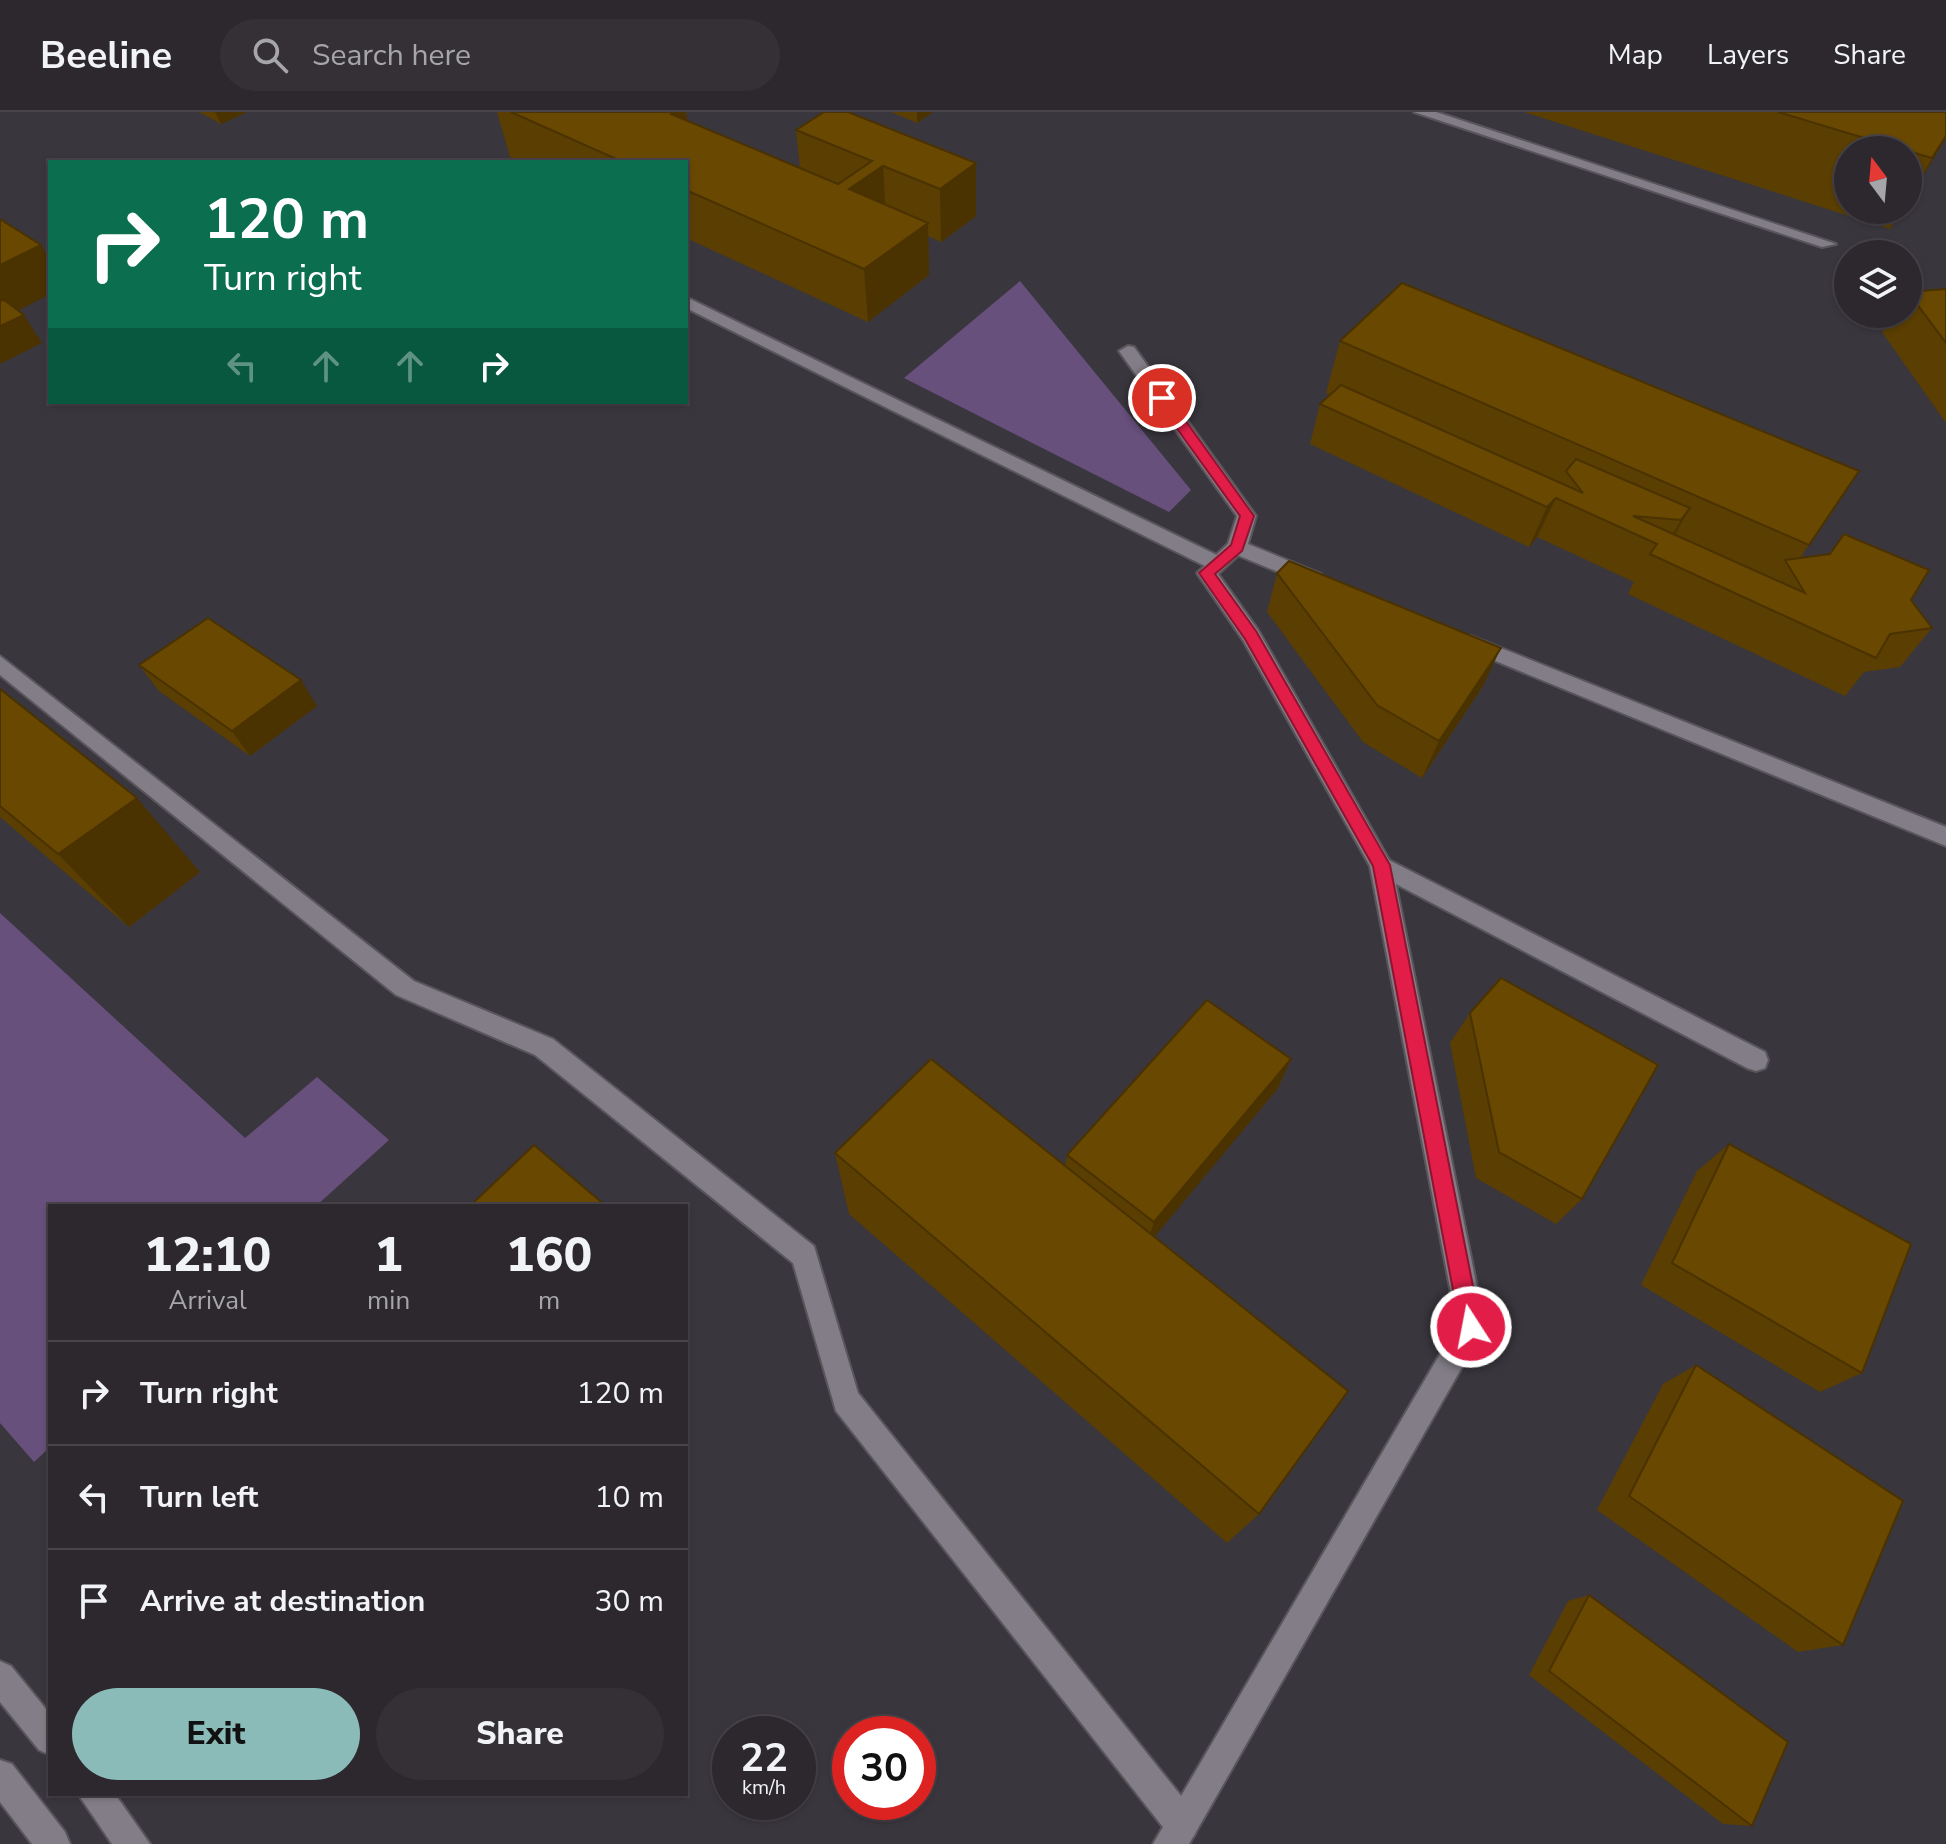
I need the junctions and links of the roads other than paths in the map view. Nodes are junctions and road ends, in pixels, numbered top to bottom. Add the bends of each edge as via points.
1 (1421, 112) edge
2 (1828, 244) dead end
3 (688, 303) edge
4 (1128, 351) dead end
5 (1227, 556) junction
6 (1341, 589) edge
7 (1444, 632) edge
8 (0, 664) edge
9 (1946, 837) edge
10 (1381, 865) junction
11 (1756, 1060) dead end
12 (0, 1677) edge
13 (48, 1737) edge
14 (0, 1776) edge
15 (96, 1796) edge
16 (1176, 1834) edge
17 (53, 1844) edge
18 (133, 1844) edge

1 - 2 street
3 - 5 street
4 - 5 street via 1247,516
5 - 6 street
5 - 10 street via 1207,573 1251,635
7 - 9 street
8 - 16 street via 405,988 544,1047 804,1255 846,1401
10 - 11 street
10 - 16 street via 1471,1327
12 - 13 street
14 - 17 street
15 - 18 street

